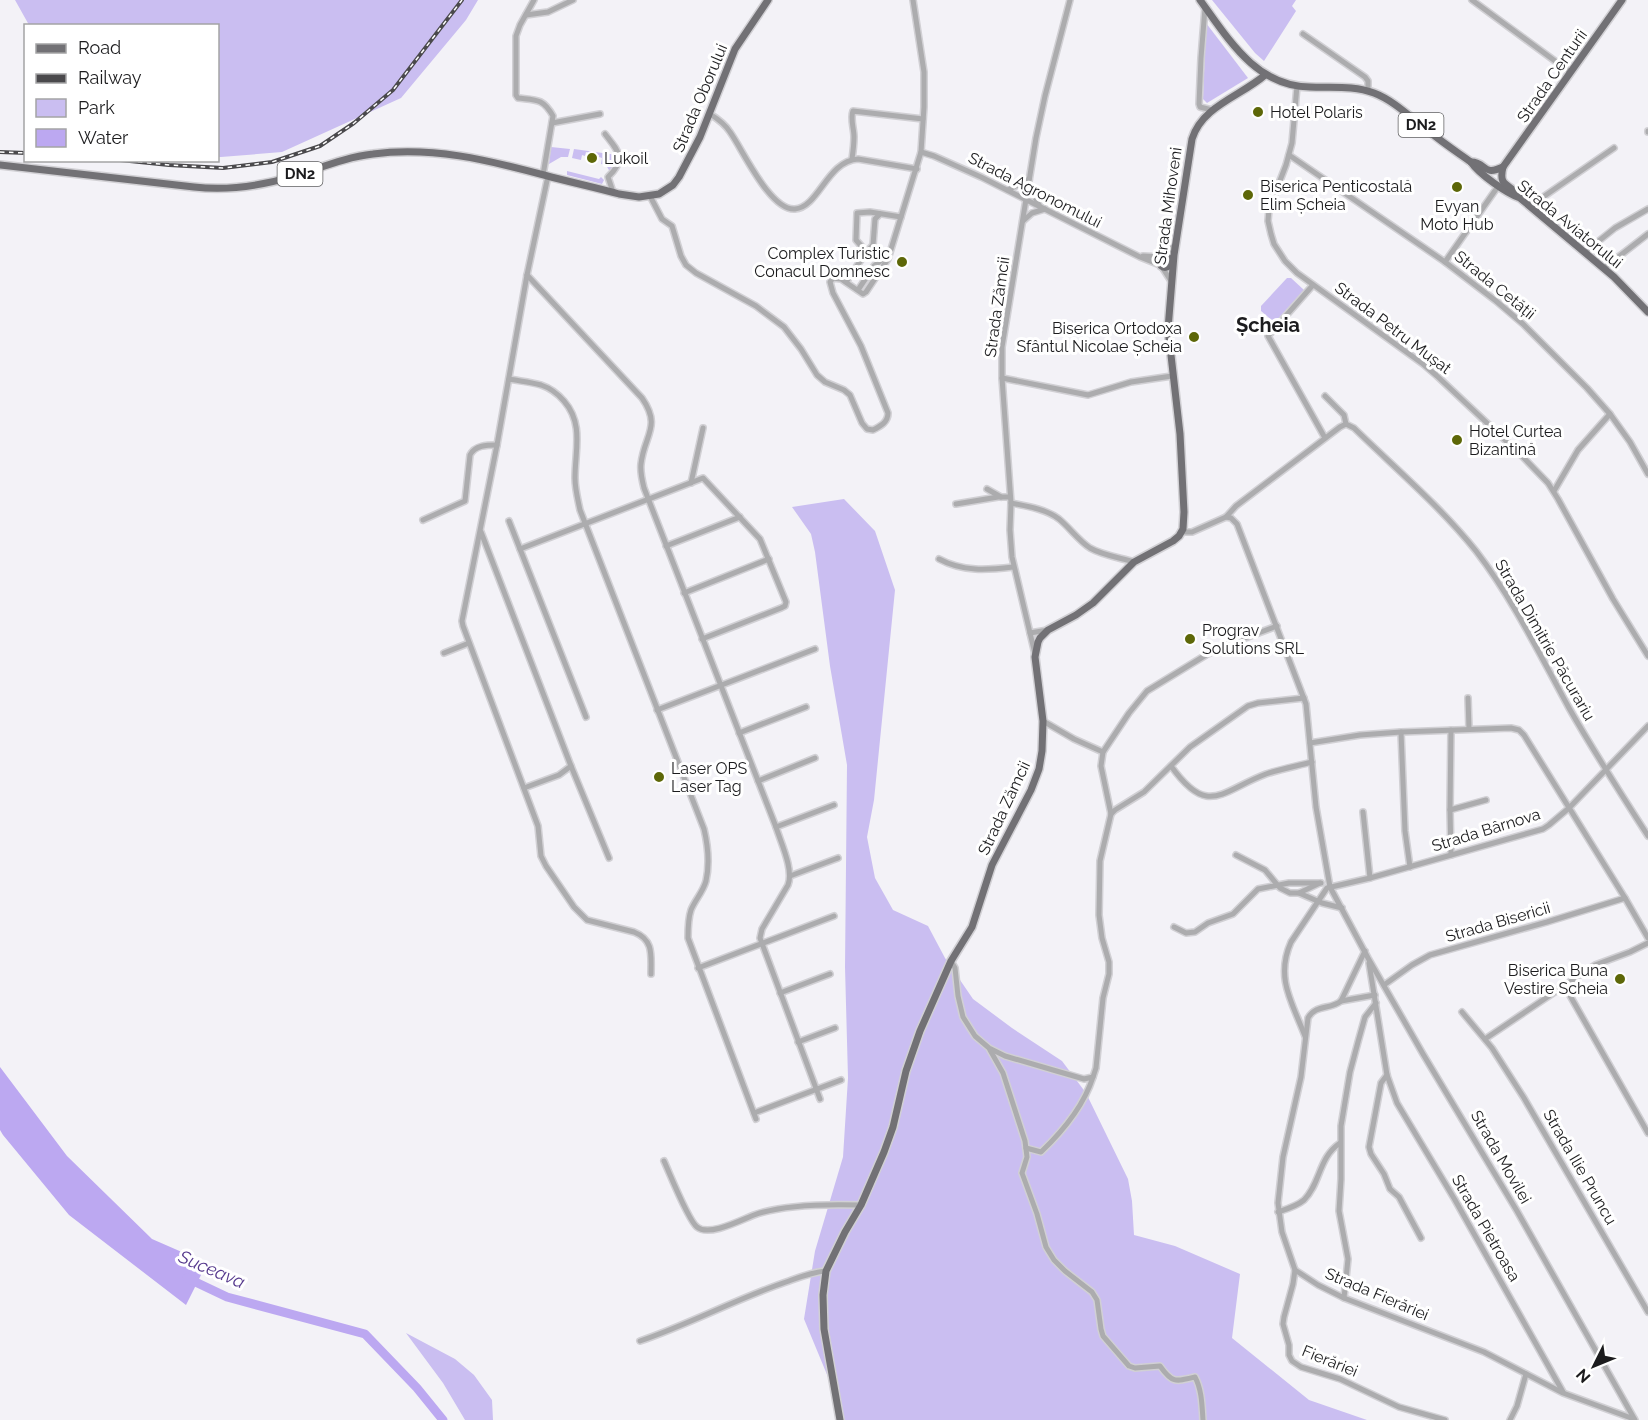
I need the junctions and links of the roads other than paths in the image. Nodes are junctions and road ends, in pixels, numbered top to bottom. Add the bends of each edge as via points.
1 (534, 0) edge
2 (573, 0) edge
3 (768, 0) edge
4 (912, 0) edge
5 (1070, 0) edge
6 (1200, 0) edge
7 (1472, 0) edge
8 (1622, 0) edge
9 (1205, 7) junction
10 (526, 15) junction
11 (1304, 34) dead end
12 (1570, 72) junction
13 (1265, 75) junction
14 (1297, 86) junction
15 (1368, 91) junction
16 (1212, 110) junction
17 (600, 114) dead end
18 (710, 114) junction
19 (923, 119) junction
20 (552, 123) junction
21 (605, 134) dead end
22 (1614, 148) dead end
23 (921, 152) junction
24 (1289, 155) junction
25 (852, 159) junction
26 (1471, 162) junction
27 (0, 165) edge
28 (1503, 168) junction
29 (917, 169) junction
30 (546, 176) junction
31 (1028, 181) junction
32 (1499, 185) junction
33 (1008, 190) junction
34 (613, 192) junction
35 (650, 196) junction
36 (1520, 198) junction
37 (1026, 199) junction
38 (1530, 206) junction
39 (1043, 208) junction
40 (1648, 209) edge
41 (880, 214) junction
42 (901, 217) junction
43 (1023, 220) junction
44 (1648, 234) edge
45 (1585, 252) junction
46 (865, 254) junction
47 (1166, 261) junction
48 (1445, 262) junction
49 (1604, 268) junction
50 (527, 275) junction
51 (1171, 281) junction
52 (846, 282) junction
53 (1313, 285) junction
54 (1648, 312) edge
55 (1173, 376) junction
56 (1002, 378) junction
57 (509, 379) junction
58 (1325, 396) dead end
59 (1610, 414) junction
60 (1346, 424) junction
61 (703, 428) dead end
62 (1325, 438) junction
63 (497, 445) junction
64 (1648, 474) edge
65 (691, 483) junction
66 (987, 489) dead end
67 (1554, 491) junction
68 (1001, 497) junction
69 (1011, 500) junction
70 (648, 501) junction
71 (956, 504) dead end
72 (740, 517) junction
73 (1226, 517) junction
74 (423, 520) dead end
75 (509, 521) dead end
76 (585, 525) junction
77 (480, 530) junction
78 (1182, 532) junction
79 (666, 546) junction
80 (520, 549) junction
81 (769, 559) junction
82 (939, 559) dead end
83 (1134, 562) junction
84 (1013, 567) junction
85 (684, 593) junction
86 (1277, 626) junction
87 (1048, 630) junction
88 (1030, 633) junction
89 (702, 639) junction
90 (469, 643) junction
91 (815, 649) dead end
92 (444, 653) dead end
93 (1035, 657) junction
94 (1648, 657) edge
95 (720, 686) junction
96 (1304, 698) junction
97 (1468, 698) dead end
98 (806, 707) dead end
99 (657, 710) junction
100 (586, 717) dead end
101 (1043, 721) junction
102 (1648, 726) edge
103 (1468, 729) junction
104 (1451, 730) junction
105 (1401, 732) junction
106 (739, 733) junction
107 (1310, 742) junction
108 (1103, 752) junction
109 (815, 758) dead end
110 (1312, 762) junction
111 (571, 766) junction
112 (1171, 766) junction
113 (1606, 769) junction
114 (758, 780) junction
115 (524, 788) junction
116 (1486, 800) dead end
117 (834, 805) dead end
118 (1569, 808) junction
119 (1450, 810) junction
120 (1363, 813) dead end
121 (1111, 814) junction
122 (776, 827) junction
123 (1648, 836) edge
124 (1236, 855) dead end
125 (1451, 855) junction
126 (609, 858) dead end
127 (838, 858) dead end
128 (1410, 867) junction
129 (790, 876) junction
130 (1370, 878) junction
131 (1321, 883) junction
132 (1329, 884) junction
133 (1277, 885) junction
134 (1299, 893) junction
135 (1625, 898) junction
136 (1318, 902) junction
137 (1341, 908) junction
138 (834, 916) dead end
139 (1174, 927) dead end
140 (1648, 938) edge
141 (1648, 943) edge
142 (761, 944) junction
143 (1365, 951) junction
144 (1368, 958) junction
145 (951, 961) junction
146 (698, 968) junction
147 (651, 974) dead end
148 (830, 974) dead end
149 (1384, 985) junction
150 (1564, 986) junction
151 (780, 993) junction
152 (1375, 995) junction
153 (1341, 1001) junction
154 (1376, 1003) junction
155 (1462, 1012) dead end
156 (835, 1028) dead end
157 (1306, 1037) junction
158 (1485, 1039) junction
159 (798, 1041) junction
160 (989, 1048) junction
161 (1387, 1075) junction
162 (1093, 1077) junction
163 (841, 1080) dead end
164 (816, 1089) junction
165 (820, 1100) dead end
166 (1648, 1133) edge
167 (1340, 1143) junction
168 (1026, 1148) junction
169 (664, 1161) dead end
170 (861, 1205) junction
171 (1278, 1212) junction
172 (1421, 1238) dead end
173 (1295, 1270) junction
174 (826, 1271) junction
175 (1344, 1298) junction
176 (1648, 1311) edge
177 (640, 1341) dead end
178 (1526, 1374) junction
179 (1563, 1393) junction
180 (840, 1420) edge
181 (1203, 1420) edge
182 (1445, 1420) edge
183 (1510, 1420) edge
184 (1634, 1420) edge

1 - 10 street
2 - 10 street via 548,12
3 - 18 main road, Strada Oborului via 735,49
4 - 19 street via 924,72
5 - 31 street, Strada Zămcii
6 - 9 main road, DN2
7 - 12 street
8 - 12 main road, Strada Centurii
9 - 13 main road, DN2 via 1247,60
9 - 16 street via 1199,104
10 - 20 street via 516,36 516,95 541,102 552,114
11 - 15 street via 1365,77
12 - 28 main road, Strada Centurii
13 - 14 main road, DN2
13 - 16 main road, Strada Mihoveni
14 - 15 main road, DN2
14 - 24 street, Strada Petru Mușat
15 - 26 main road, DN2 via 1382,96
16 - 47 main road, Strada Mihoveni via 1201,120 1191,139 1176,245
17 - 20 street
18 - 25 street via 730,131 757,177 790,209 805,205 833,171
18 - 35 main road, Strada Oborului via 679,177 666,190
19 - 23 street
19 - 25 street via 853,111
20 - 30 street
21 - 34 street via 620,156 618,166 608,177
22 - 38 street
23 - 29 street
23 - 33 street, Strada Agronomului
24 - 48 street, Strada Cetății
24 - 53 street, Strada Petru Mușat via 1268,221 1285,261
25 - 29 street
26 - 28 main road, DN2 via 1493,172
26 - 32 main road, Strada Aviatorului
27 - 30 main road, DN2 via 222,189 261,185 360,156 416,152 476,158
28 - 36 main road via 1502,180
29 - 42 street
30 - 34 main road, DN2
30 - 50 street
31 - 33 street
31 - 37 street, Strada Zămcii
31 - 39 street
32 - 36 main road, Strada Aviatorului
32 - 48 street
33 - 37 street, Strada Agronomului
34 - 35 main road, DN2
35 - 52 street via 662,219 672,226 686,265 784,327 817,375 850,395 861,423 873,430 884,423 888,413 830,282 834,278
36 - 38 main road, Strada Aviatorului
37 - 39 street, Strada Agronomului
37 - 43 street, Strada Zămcii
38 - 45 main road, Strada Aviatorului
39 - 43 street
39 - 47 street, Strada Agronomului via 1136,255
40 - 45 street
41 - 42 street
41 - 46 street via 875,219 874,243
41 - 46 street via 856,215 856,240
42 - 52 street via 888,255 874,266 861,292
43 - 56 street, Strada Zămcii via 1003,332
44 - 49 street
45 - 49 main road, Strada Aviatorului
46 - 52 street
47 - 51 main road, Strada Mihoveni
47 - 51 street
48 - 59 street, Strada Cetății via 1523,324
49 - 54 main road, Strada Aviatorului
50 - 57 street
50 - 70 street via 647,405 652,427 642,455 640,476
51 - 55 main road, Strada Mihoveni via 1168,329
53 - 62 street via 1268,336
53 - 67 street, Strada Petru Mușat via 1430,370
55 - 56 street via 1131,382 1088,395
55 - 78 main road, Strada Mihoveni via 1182,457
56 - 69 street, Strada Zămcii
57 - 63 street
57 - 76 street via 541,385 569,407 578,431 575,478
58 - 60 street, Strada Dimitrie Păcurariu via 1344,415
59 - 64 street, Strada Cetății
59 - 67 street via 1578,450
60 - 62 street
60 - 113 street, Strada Dimitrie Păcurariu via 1425,496 1476,552 1521,621
61 - 65 street
62 - 73 street
63 - 74 street via 472,451 465,501
63 - 77 street
65 - 70 street
65 - 72 street via 704,478
66 - 68 street
67 - 94 street, Strada Petru Mușat
68 - 69 street
68 - 71 street
69 - 83 street via 1059,518 1091,549
69 - 84 street, Strada Zămcii
70 - 76 street
70 - 79 street
72 - 79 street
72 - 81 street via 760,539
73 - 78 street via 1192,532
73 - 86 street, Strada Movilei via 1237,524
75 - 80 street
76 - 80 street
76 - 99 street
77 - 90 street via 462,621
77 - 111 street
78 - 83 main road
79 - 85 street
80 - 100 street
81 - 85 street
81 - 89 street via 785,606
82 - 84 street via 961,568
83 - 87 main road via 1093,603
84 - 88 street, Strada Zămcii
85 - 89 street
86 - 96 street, Strada Movilei
86 - 108 street via 1206,655 1147,691
87 - 88 street
87 - 93 main road via 1038,642
88 - 93 street, Strada Zămcii
89 - 95 street
90 - 92 street
90 - 115 street
91 - 95 street
93 - 101 main road, Strada Zămcii
95 - 99 street
95 - 106 street
96 - 107 street, Strada Movilei
96 - 112 street via 1248,706 1190,747
97 - 103 street
98 - 106 street
99 - 146 street via 707,842 706,880 692,910 688,931
101 - 108 street
101 - 145 main road, Strada Zămcii via 1041,760 1035,780 992,865 972,927
102 - 113 street, Strada Bârnova
103 - 104 street
103 - 118 street via 1521,731
104 - 105 street
104 - 119 street
105 - 107 street
105 - 128 street
106 - 114 street
107 - 110 street, Strada Movilei
108 - 121 street via 1101,766
109 - 114 street
110 - 112 street via 1268,773 1210,797 1197,794
110 - 132 street, Strada Movilei
111 - 115 street via 559,775
111 - 126 street
112 - 121 street via 1144,792
113 - 118 street, Strada Bârnova
113 - 123 street, Strada Dimitrie Păcurariu
114 - 122 street
115 - 147 street via 538,826 541,856 574,908 587,920 641,934 650,947
116 - 119 street
117 - 122 street
118 - 125 street, Strada Bârnova via 1543,829
118 - 135 street
119 - 125 street
120 - 130 street
121 - 162 street via 1099,876 1100,925 1109,974
122 - 129 street
124 - 133 street via 1265,870
125 - 128 street, Strada Bârnova
127 - 129 street
128 - 130 street, Strada Bârnova
129 - 142 street via 762,929
130 - 132 street, Strada Bârnova
131 - 132 street, Strada Bârnova
131 - 133 street
131 - 134 street
132 - 136 street
132 - 137 street, Strada Movilei
133 - 134 street via 1290,893
133 - 139 street via 1258,888 1233,914 1195,932 1186,933
134 - 136 street
135 - 140 street
135 - 149 street, Strada Bisericii via 1430,955
136 - 137 street
136 - 157 street via 1291,942 1284,969 1288,995
137 - 143 street, Strada Movilei
138 - 142 street
141 - 150 street via 1600,962
142 - 146 street
142 - 151 street
143 - 144 street, Strada Movilei
143 - 153 street
144 - 149 street, Strada Movilei
144 - 152 street, Strada Pietroasa
145 - 160 street via 963,1017 975,1036
145 - 170 main road, Strada Zămcii via 911,1054 891,1134
146 - 164 street via 755,1116
148 - 151 street
149 - 184 street, Strada Movilei
150 - 158 street
150 - 166 street
151 - 159 street
152 - 153 street
152 - 154 street, Strada Pietroasa
153 - 157 street via 1311,1012
154 - 161 street, Strada Pietroasa
154 - 167 street via 1365,1017 1358,1042
155 - 158 street, Strada Ilie Pruncu
156 - 159 street
157 - 171 street via 1283,1157
158 - 176 street, Strada Ilie Pruncu via 1524,1098
159 - 164 street
160 - 162 street via 1053,1070
160 - 168 street via 1003,1073
161 - 172 street, Strada Pietroasa via 1381,1083 1369,1146
161 - 179 street, Strada Pietroasa via 1397,1103
162 - 168 street via 1082,1101 1052,1142 1041,1152
163 - 164 street
164 - 165 street
167 - 171 street via 1324,1160 1306,1198
167 - 175 street via 1339,1211 1348,1259
168 - 181 street via 1022,1173 1046,1247 1054,1260 1097,1299 1103,1336 1129,1366 1160,1366 1174,1380 1195,1377
169 - 170 street via 690,1218 705,1231 774,1210
170 - 174 main road, Strada Zămcii
171 - 173 street
173 - 175 street, Strada Fierăriei
173 - 182 street, Fierăriei via 1283,1324 1292,1361 1388,1402
174 - 177 street via 750,1294 669,1332
174 - 180 main road, Strada Zămcii via 824,1329
175 - 178 street, Strada Fierăriei via 1484,1352
178 - 179 street, Strada Fierăriei
178 - 183 street
179 - 184 street, Strada Fierăriei

